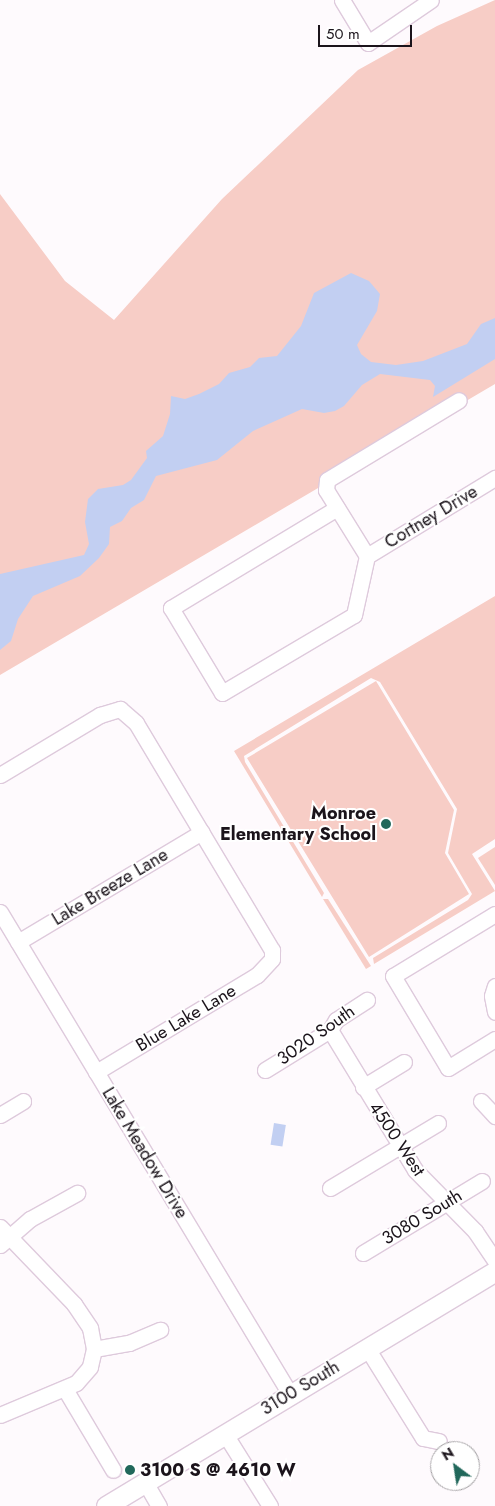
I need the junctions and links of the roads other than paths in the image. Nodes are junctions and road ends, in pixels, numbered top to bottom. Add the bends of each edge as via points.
1 (342, 0) edge
2 (431, 0) edge
3 (459, 400) dead end
4 (495, 478) edge
5 (338, 508) junction
6 (367, 556) junction
7 (0, 775) edge
8 (202, 832) junction
9 (0, 912) edge
10 (495, 914) edge
11 (18, 942) junction
12 (495, 986) edge
13 (367, 1000) dead end
14 (495, 1012) edge
15 (330, 1030) junction
16 (495, 1039) edge
17 (404, 1062) dead end
18 (265, 1070) dead end
19 (96, 1072) junction
20 (363, 1087) junction
21 (481, 1100) dead end
22 (23, 1101) dead end
23 (0, 1115) edge
24 (495, 1116) edge
25 (438, 1123) dead end
26 (398, 1147) junction
27 (482, 1181) dead end
28 (330, 1188) dead end
29 (77, 1193) dead end
30 (447, 1202) junction
31 (3, 1236) edge
32 (363, 1253) dead end
33 (495, 1261) edge
34 (495, 1271) edge
35 (160, 1330) dead end
36 (367, 1348) junction
37 (94, 1349) junction
38 (65, 1389) junction
39 (290, 1394) junction
40 (0, 1415) edge
41 (225, 1434) junction
42 (439, 1441) dead end
43 (113, 1470) dead end
44 (145, 1482) junction
45 (106, 1506) edge
46 (159, 1506) edge
47 (270, 1506) edge

1 - 2 street via 368,43
3 - 5 street via 335,473 325,483
4 - 6 street, Cortney Drive
5 - 6 street
5 - 6 street via 171,608 222,693 354,614
7 - 8 street via 100,715 120,709 136,723
8 - 11 street, Lake Breeze Lane
8 - 19 street, Blue Lake Lane via 267,940 272,959 257,975
9 - 11 street, Lake Meadow Drive
10 - 16 street via 393,976 448,1068
11 - 19 street, Lake Meadow Drive
12 - 14 street via 492,996
13 - 15 street, 3020 South via 336,1020
15 - 18 street, 3020 South
15 - 20 street, 4500 West
17 - 20 street
19 - 39 street, Lake Meadow Drive
20 - 26 street, 4500 West
21 - 24 street
22 - 23 street
25 - 26 street
26 - 28 street
26 - 30 street, 4500 West via 415,1170
27 - 30 street, 3080 South
29 - 31 street
30 - 32 street, 3080 South
30 - 33 street, 4500 West via 475,1231
31 - 37 street via 58,1284 82,1313 93,1336
34 - 36 main road, 3100 South
35 - 37 street via 129,1343
36 - 39 main road, 3100 South
36 - 42 street via 423,1438
37 - 38 street via 86,1374
38 - 40 street
38 - 43 street
39 - 41 main road, 3100 South
41 - 44 main road, 3100 South
41 - 47 street
44 - 45 main road, 3100 South
44 - 46 street

